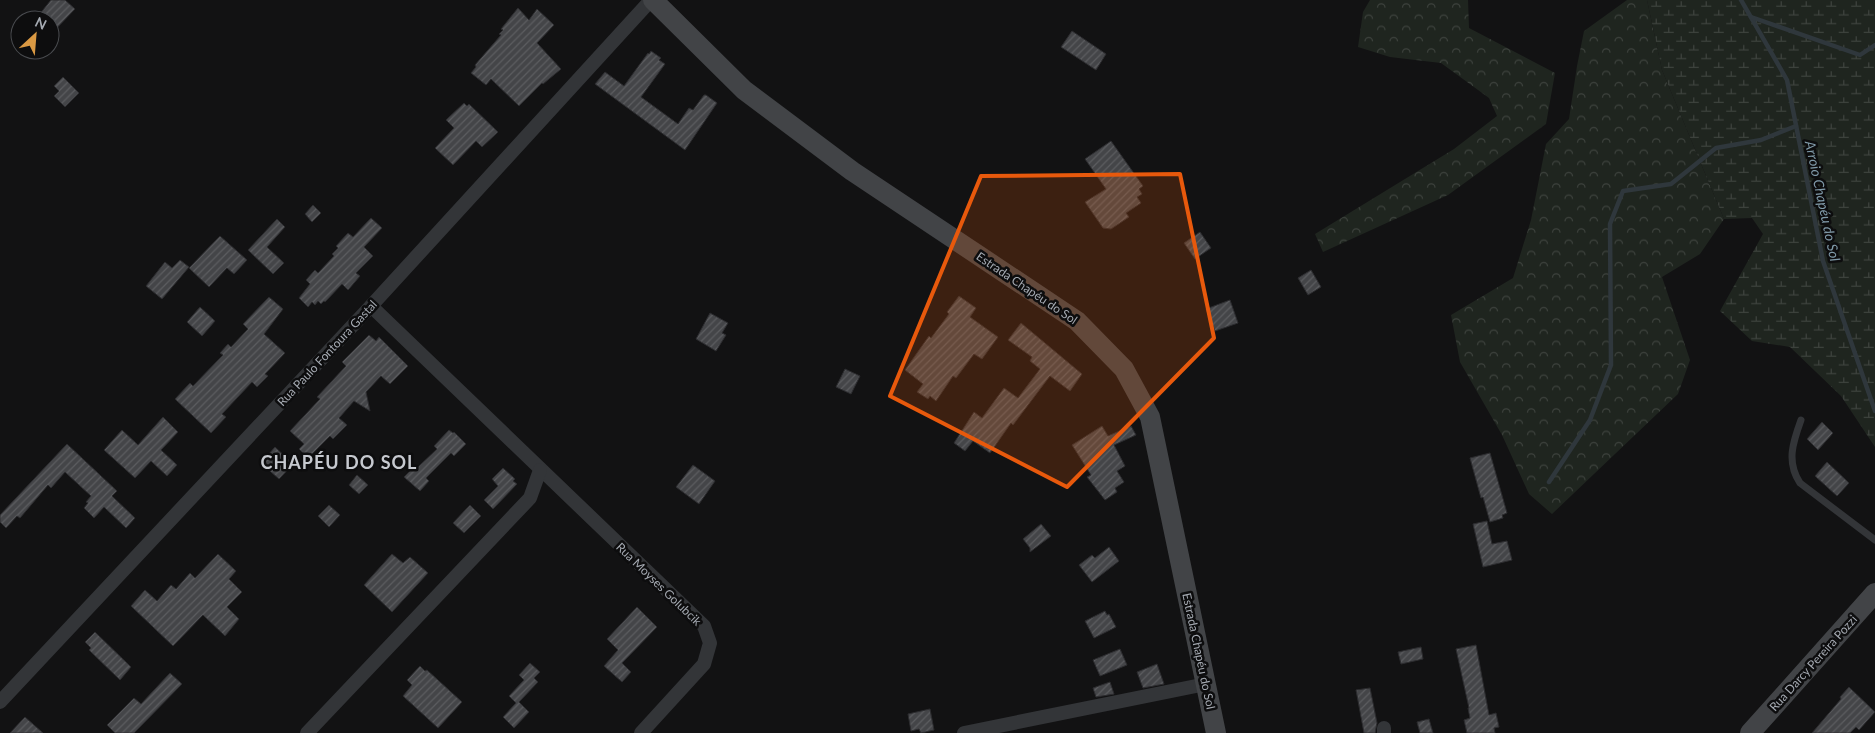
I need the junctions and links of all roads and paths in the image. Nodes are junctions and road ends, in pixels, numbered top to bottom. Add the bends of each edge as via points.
1 (652, 0) edge
2 (371, 306) junction
3 (1801, 420) dead end
4 (540, 470) junction
5 (1875, 540) edge
6 (1875, 593) edge
7 (1206, 684) junction
8 (0, 702) edge
9 (307, 733) edge
10 (641, 733) edge
11 (964, 733) edge
12 (1216, 733) edge
13 (1750, 733) edge

1 - 2 street, Rua Paulo Fontoura Gastal
1 - 7 main road, Estrada Chapéu do Sol via 744,90 852,171 1077,321 1124,369 1150,417
2 - 4 street, Rua Moyses Golubcik
2 - 8 street, Rua Paulo Fontoura Gastal
3 - 5 lane via 1791,458 1794,474 1800,483
4 - 9 street via 530,498
4 - 10 street, Rua Moyses Golubcik via 704,626 710,643 704,664
6 - 13 main road, Rua Darcy Pereira Pozzi
7 - 11 street
7 - 12 main road, Estrada Chapéu do Sol

